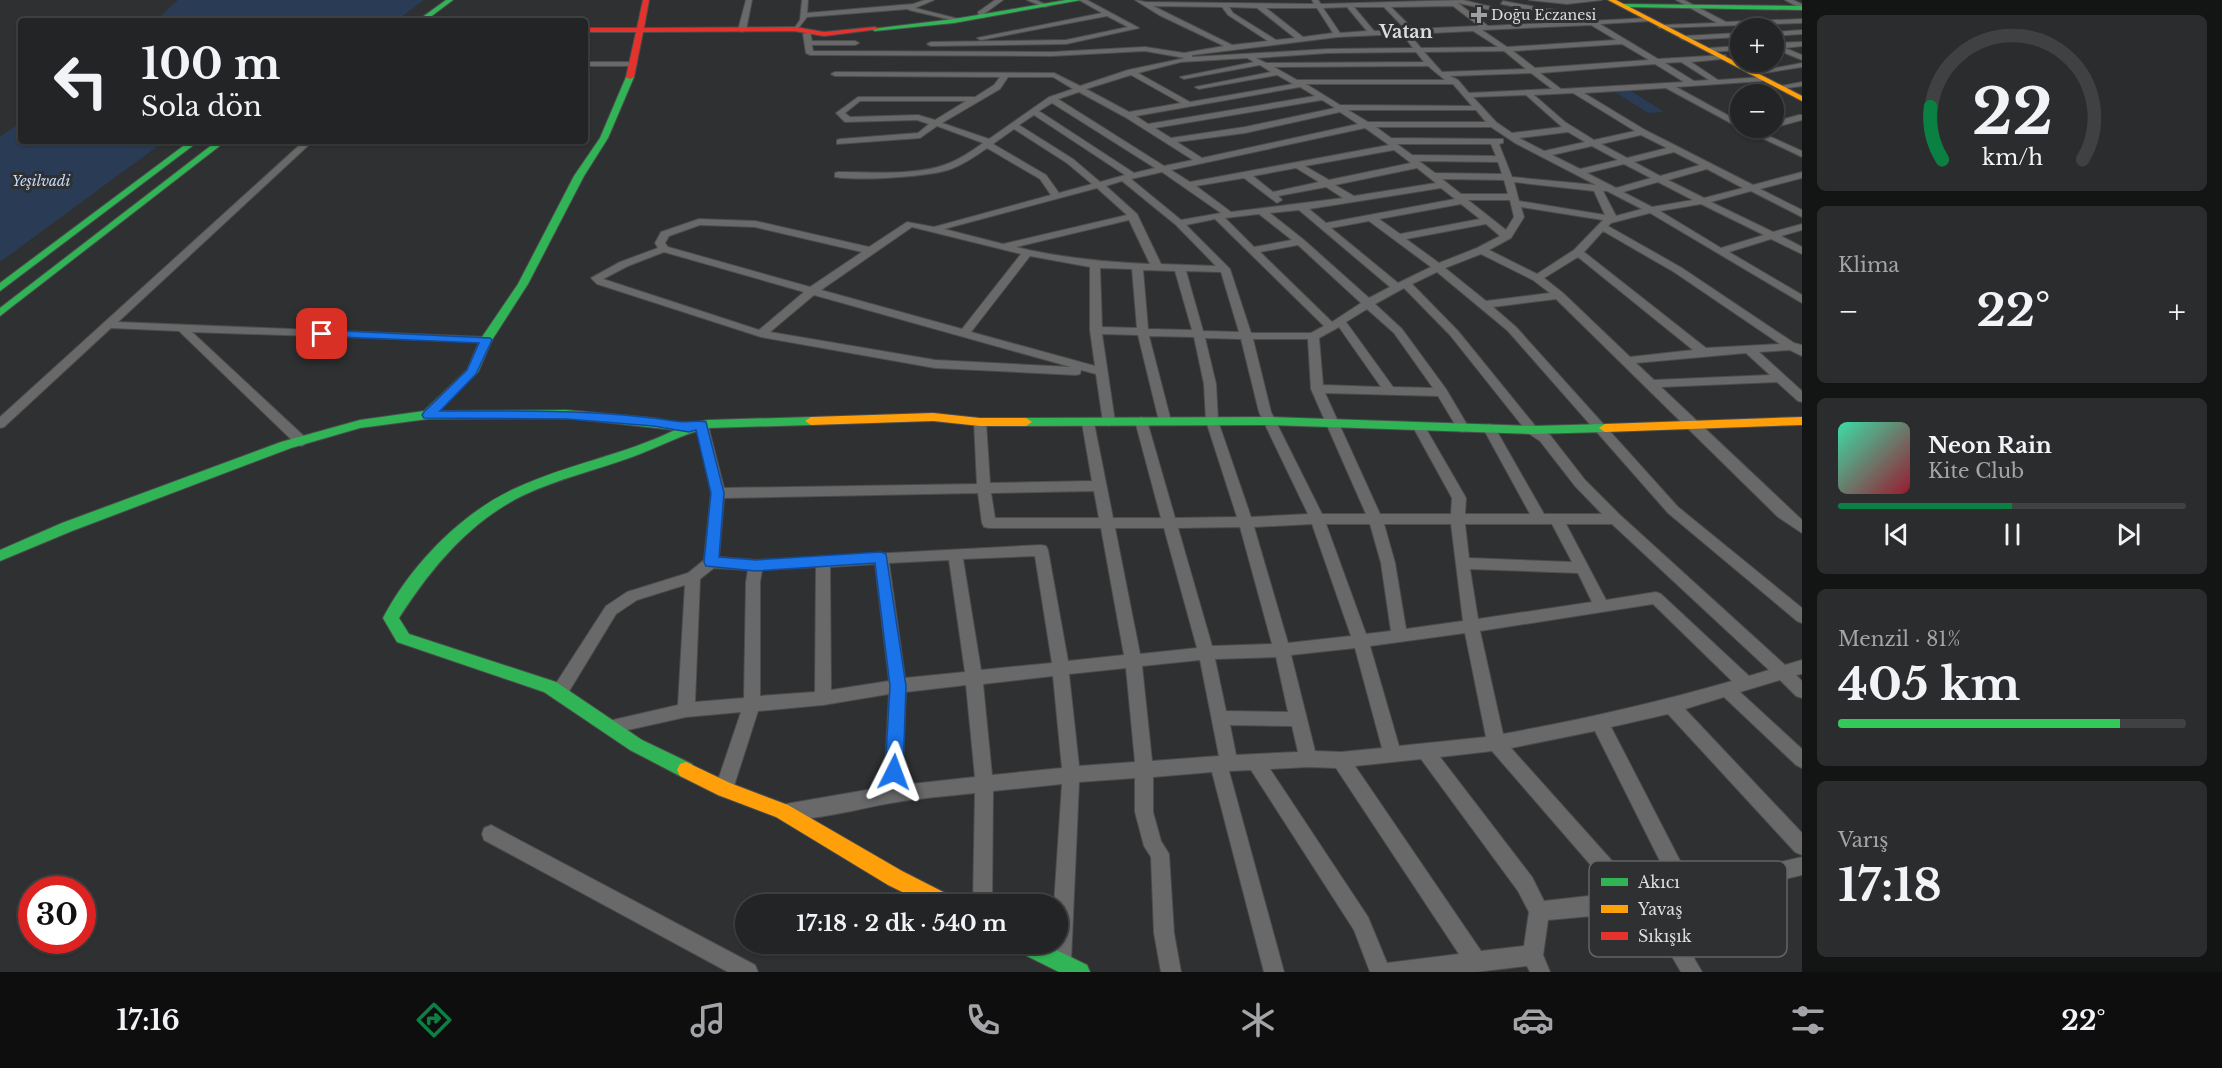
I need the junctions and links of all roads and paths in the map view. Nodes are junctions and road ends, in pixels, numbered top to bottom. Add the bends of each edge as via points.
1 (450, 0) edge
2 (463, 0) edge
3 (646, 0) edge
4 (749, 0) edge
5 (805, 0) edge
6 (931, 0) edge
7 (1030, 0) edge
8 (1080, 0) edge
9 (1531, 0) edge
10 (1599, 0) edge
11 (1788, 0) edge
12 (1452, 1) edge
13 (1504, 1) edge
14 (1544, 1) edge
15 (994, 2) edge
16 (1141, 2) edge
17 (1227, 3) edge
18 (1261, 3) edge
19 (1288, 3) edge
20 (1316, 3) edge
21 (1685, 3) edge
22 (1351, 4) edge
23 (1386, 5) junction
24 (1046, 6) junction
25 (906, 7) junction
26 (1618, 8) edge
27 (1802, 8) edge
28 (1496, 9) junction
29 (1108, 14) junction
30 (1599, 14) dead end
31 (804, 15) junction
32 (981, 17) junction
33 (424, 18) edge
34 (440, 18) edge
35 (960, 20) junction
36 (1802, 21) edge
37 (1590, 22) junction
38 (1560, 23) junction
39 (1655, 24) junction
40 (1725, 24) junction
41 (1730, 26) edge
42 (1485, 27) junction
43 (1475, 28) junction
44 (588, 30) edge
45 (640, 30) junction
46 (742, 30) junction
47 (1407, 31) junction
48 (1802, 32) edge
49 (1372, 33) junction
50 (1784, 33) edge
51 (803, 35) junction
52 (1338, 35) junction
53 (1730, 36) edge
54 (1684, 38) junction
55 (1301, 39) junction
56 (963, 42) junction
57 (1274, 42) junction
58 (1622, 42) junction
59 (869, 44) dead end
60 (921, 44) dead end
61 (1802, 44) edge
62 (1784, 45) edge
63 (1229, 46) junction
64 (1418, 48) junction
65 (1506, 49) junction
66 (1730, 49) edge
67 (1707, 50) junction
68 (1328, 51) junction
69 (1784, 51) edge
70 (942, 52) junction
71 (1182, 54) junction
72 (1247, 55) junction
73 (1515, 56) junction
74 (1722, 57) junction
75 (1802, 58) edge
76 (1202, 59) junction
77 (1427, 60) junction
78 (1683, 60) junction
79 (1657, 61) junction
80 (1340, 63) junction
81 (588, 64) edge
82 (633, 64) junction
83 (1162, 64) junction
84 (1263, 64) junction
85 (1802, 65) edge
86 (1531, 71) junction
87 (1131, 72) junction
88 (1277, 73) junction
89 (835, 74) dead end
90 (1440, 74) junction
91 (945, 75) junction
92 (1006, 75) junction
93 (1757, 76) junction
94 (1184, 77) junction
95 (1717, 81) junction
96 (1455, 82) junction
97 (1692, 83) junction
98 (1774, 84) edge
99 (1802, 84) edge
100 (1667, 85) junction
101 (1301, 86) junction
102 (1784, 86) edge
103 (1199, 87) junction
104 (1078, 88) junction
105 (1784, 89) edge
106 (1575, 91) junction
107 (1560, 92) junction
108 (1466, 93) junction
109 (1528, 93) junction
110 (1323, 98) junction
111 (979, 99) junction
112 (1052, 99) junction
113 (1219, 99) junction
114 (1802, 99) edge
115 (1188, 104) junction
116 (1341, 108) junction
117 (1479, 108) junction
118 (1033, 111) junction
119 (1128, 115) junction
120 (1802, 117) edge
121 (1730, 120) edge
122 (937, 122) junction
123 (1784, 122) edge
124 (1493, 124) junction
125 (1013, 125) junction
126 (1367, 125) junction
127 (1146, 127) junction
128 (1569, 129) junction
129 (1642, 132) junction
130 (1766, 138) edge
131 (1515, 139) junction
132 (1167, 141) junction
133 (1494, 141) junction
134 (840, 142) dead end
135 (988, 143) junction
136 (1802, 143) edge
137 (191, 144) edge
138 (218, 144) edge
139 (306, 144) edge
140 (1392, 144) junction
141 (1594, 144) junction
142 (1786, 147) junction
143 (1674, 149) junction
144 (1544, 154) junction
145 (1802, 154) edge
146 (1408, 158) junction
147 (1502, 159) junction
148 (1200, 160) junction
149 (1624, 160) junction
150 (1417, 165) junction
151 (1299, 166) junction
152 (1708, 166) junction
153 (1162, 169) junction
154 (1580, 172) junction
155 (838, 175) dead end
156 (1246, 175) junction
157 (1802, 175) edge
158 (1129, 177) junction
159 (1431, 177) junction
160 (1509, 178) junction
161 (1657, 179) junction
162 (1327, 182) junction
163 (1101, 185) junction
164 (1188, 185) junction
165 (1442, 185) junction
166 (1597, 188) junction
167 (1751, 189) junction
168 (1612, 190) junction
169 (1271, 195) junction
170 (1057, 196) junction
171 (1352, 199) junction
172 (1459, 199) junction
173 (1515, 200) junction
174 (1703, 201) junction
175 (1301, 207) junction
176 (1288, 209) junction
177 (1651, 210) junction
178 (1262, 212) junction
179 (1802, 214) edge
180 (1230, 215) junction
181 (1134, 216) junction
182 (1217, 216) junction
183 (1371, 218) junction
184 (1614, 218) junction
185 (1487, 221) junction
186 (1179, 223) junction
187 (1324, 226) junction
188 (1601, 226) junction
189 (1802, 227) edge
190 (936, 229) junction
191 (1507, 236) junction
192 (1773, 236) junction
193 (1397, 238) junction
194 (1300, 242) junction
195 (1004, 247) junction
196 (664, 249) junction
197 (1252, 250) junction
198 (1481, 250) junction
199 (872, 251) junction
200 (1721, 251) junction
201 (1802, 251) edge
202 (1578, 252) junction
203 (1027, 253) junction
204 (1095, 265) junction
205 (1137, 266) junction
206 (1157, 267) junction
207 (1438, 267) junction
208 (1180, 268) junction
209 (1225, 269) junction
210 (1537, 278) junction
211 (1402, 286) junction
212 (0, 288) edge
213 (812, 291) junction
214 (1559, 295) junction
215 (1802, 300) edge
216 (1368, 303) junction
217 (1484, 305) junction
218 (0, 313) edge
219 (108, 324) junction
220 (1336, 324) junction
221 (182, 328) junction
222 (1096, 330) junction
223 (1143, 333) junction
224 (761, 334) junction
225 (964, 334) junction
226 (1198, 335) junction
227 (1246, 336) junction
228 (1312, 336) junction
229 (486, 340) junction
230 (1799, 348) edge
231 (1750, 350) junction
232 (1703, 352) junction
233 (1625, 361) junction
234 (1102, 372) junction
235 (1780, 378) junction
236 (1650, 384) junction
237 (1317, 389) junction
238 (1389, 390) junction
239 (1442, 392) junction
240 (1802, 398) edge
241 (428, 415) junction
242 (1141, 421) junction
243 (1165, 421) junction
244 (1212, 421) junction
245 (1802, 421) edge
246 (980, 422) junction
247 (1109, 422) junction
248 (1269, 422) junction
249 (1088, 423) junction
250 (0, 424) edge
251 (1332, 424) junction
252 (695, 426) junction
253 (1691, 426) junction
254 (1419, 427) junction
255 (1463, 428) junction
256 (1489, 428) junction
257 (1603, 429) junction
258 (1532, 430) junction
259 (302, 442) junction
260 (1100, 486) junction
261 (984, 489) junction
262 (718, 493) junction
263 (1317, 519) junction
264 (1458, 519) junction
265 (1615, 519) junction
266 (1540, 520) junction
267 (1557, 520) junction
268 (1376, 521) junction
269 (1107, 523) junction
270 (1170, 523) junction
271 (1246, 523) junction
272 (1802, 528) edge
273 (955, 555) junction
274 (0, 556) edge
275 (881, 558) junction
276 (711, 562) junction
277 (823, 562) junction
278 (1462, 563) junction
279 (756, 565) junction
280 (1584, 568) junction
281 (693, 577) junction
282 (1602, 606) junction
283 (1802, 617) edge
284 (1471, 626) junction
285 (1399, 636) junction
286 (1360, 639) junction
287 (1282, 650) junction
288 (1206, 653) junction
289 (1133, 661) junction
290 (1802, 667) edge
291 (1061, 670) junction
292 (1782, 673) junction
293 (974, 679) junction
294 (1746, 684) junction
295 (898, 686) junction
296 (1726, 690) junction
297 (1802, 691) edge
298 (559, 693) junction
299 (823, 698) junction
300 (752, 703) junction
301 (1671, 706) junction
302 (686, 710) junction
303 (1218, 718) junction
304 (1297, 719) junction
305 (1600, 723) junction
306 (610, 727) junction
307 (1496, 743) junction
308 (1425, 751) junction
309 (1393, 755) junction
310 (1308, 759) junction
311 (1341, 760) junction
312 (1802, 760) edge
313 (1256, 762) junction
314 (1224, 764) junction
315 (1144, 770) junction
316 (1071, 775) junction
317 (984, 784) junction
318 (724, 789) junction
319 (893, 794) junction
320 (782, 811) junction
321 (491, 834) dead end
322 (1802, 846) edge
323 (1606, 861) edge
324 (1670, 861) edge
325 (1802, 866) edge
326 (1787, 869) edge
327 (927, 894) edge
328 (982, 894) edge
329 (1589, 906) edge
330 (1539, 912) junction
331 (1046, 954) edge
332 (1682, 957) edge
333 (1061, 961) junction
334 (1476, 962) junction
335 (1537, 964) edge
336 (748, 972) edge
337 (1080, 972) edge
338 (1171, 972) edge
339 (1274, 972) edge
340 (1380, 972) edge
341 (1390, 972) edge
342 (1692, 972) edge

1 - 33 street
2 - 34 street
3 - 45 street
4 - 46 street
5 - 31 street
6 - 25 street
7 - 24 street
8 - 24 street
8 - 29 street
9 - 14 street
10 - 14 street
11 - 27 street
12 - 23 street
12 - 28 street
12 - 42 street
13 - 28 street
13 - 30 street via 1563,14
15 - 32 street via 980,13
16 - 17 street
16 - 63 street
17 - 18 street
17 - 57 street via 1230,14
18 - 19 street
18 - 55 street
19 - 20 street
20 - 22 street
20 - 52 street
21 - 26 street
21 - 27 street
21 - 40 street
22 - 23 street
22 - 49 street
23 - 47 street
24 - 32 street
25 - 31 street
25 - 35 street
26 - 39 street
28 - 38 street
29 - 56 street
29 - 56 street via 1135,28 1066,42
31 - 51 street
32 - 35 street
35 - 51 street
36 - 40 street
37 - 38 street
37 - 39 street
37 - 58 street
38 - 42 street
39 - 40 street
39 - 54 street
40 - 41 street
42 - 43 street
43 - 47 street
43 - 65 street
44 - 45 street
45 - 46 street
45 - 82 street
46 - 51 street
47 - 49 street
47 - 64 street
48 - 50 street
49 - 52 street
51 - 59 street
51 - 70 street via 810,53
52 - 55 street
53 - 54 street
54 - 67 street
55 - 57 street
56 - 60 street
57 - 63 street
58 - 65 street
58 - 79 street
61 - 62 street
63 - 71 street
63 - 72 street
64 - 65 street
64 - 68 street
64 - 77 street
65 - 73 street
66 - 67 street
67 - 74 street
68 - 72 street
68 - 80 street
69 - 75 street
70 - 71 street via 1051,54 1145,49
70 - 91 street
71 - 76 street
72 - 76 street
72 - 84 street
73 - 77 street
73 - 86 street
74 - 78 street
74 - 93 street
76 - 83 street
77 - 80 street
77 - 90 street
78 - 79 street
78 - 95 street
79 - 86 street
79 - 97 street
80 - 84 street
81 - 82 street
82 - 229 street via 629,83 604,138 579,176 523,284
83 - 87 street
83 - 94 street
84 - 88 street
84 - 94 street
85 - 93 street
86 - 90 street
86 - 107 street
87 - 104 street
87 - 115 street
88 - 101 street
88 - 103 street
89 - 91 street
90 - 96 street
91 - 92 street
92 - 104 street via 1054,75
92 - 111 street
93 - 95 street
93 - 98 street
94 - 103 street
95 - 97 street
96 - 101 street
96 - 108 street
97 - 100 street
99 - 102 street
100 - 106 street
100 - 121 street
101 - 108 street
101 - 110 street
101 - 113 street
103 - 113 street
104 - 112 street
104 - 119 street
105 - 114 street
106 - 107 street
106 - 129 street
107 - 109 street
108 - 109 street
108 - 117 street
109 - 128 street via 1547,114
110 - 116 street
110 - 127 street
111 - 122 street
111 - 122 street via 858,99 840,113 848,120 918,117
112 - 118 street
112 - 153 street
113 - 115 street
115 - 119 street
116 - 117 street
116 - 126 street
116 - 132 street
117 - 124 street
118 - 125 street
118 - 158 street
119 - 127 street
120 - 123 street
122 - 134 street via 920,135
122 - 135 street
124 - 126 street
124 - 131 street
125 - 135 street
125 - 163 street via 1042,141
126 - 140 street
126 - 148 street
127 - 132 street
128 - 131 street
128 - 141 street
129 - 141 street
129 - 143 street
130 - 142 street
131 - 133 street
131 - 144 street
132 - 148 street
133 - 140 street
133 - 147 street
135 - 155 street via 946,168 906,174
135 - 170 street via 1043,177
136 - 142 street
137 - 212 street
138 - 218 street
139 - 219 street
140 - 146 street
140 - 151 street
141 - 144 street
141 - 149 street
142 - 145 street
143 - 149 street
143 - 152 street
144 - 154 street
146 - 147 street
146 - 150 street
147 - 160 street
148 - 153 street
149 - 154 street
149 - 161 street
150 - 159 street
150 - 162 street
151 - 156 street
151 - 162 street
152 - 161 street
152 - 167 street
153 - 158 street
153 - 164 street
154 - 168 street
156 - 164 street
156 - 169 street
157 - 167 street
158 - 163 street
158 - 186 street
159 - 160 street
159 - 165 street
160 - 166 street
160 - 173 street
161 - 168 street
161 - 174 street
162 - 169 street
162 - 171 street
163 - 170 street
163 - 181 street
164 - 180 street
165 - 171 street
165 - 172 street
166 - 168 street
166 - 184 street
167 - 174 street
167 - 179 street
168 - 177 street
169 - 176 street
170 - 190 street
171 - 175 street
172 - 173 street
172 - 183 street
172 - 185 street
173 - 184 street
173 - 191 street via 1518,217
174 - 177 street
174 - 192 street
175 - 176 street
175 - 187 street
176 - 178 street
177 - 184 street
177 - 200 street
178 - 180 street
178 - 194 street
180 - 182 street
181 - 195 street
181 - 206 street
182 - 186 street
182 - 197 street
183 - 187 street
183 - 193 street
184 - 188 street
185 - 191 street
185 - 193 street
186 - 209 street
187 - 211 street
188 - 202 street
188 - 230 street
189 - 192 street
190 - 195 street
190 - 199 street via 910,224
191 - 198 street
192 - 200 street
192 - 201 street
193 - 207 street
194 - 197 street
194 - 216 street
195 - 203 street
196 - 199 street via 660,243 665,234 699,222 755,224
196 - 213 street
196 - 224 street via 596,278
197 - 220 street
198 - 207 street
198 - 210 street
199 - 213 street
200 - 215 street
202 - 210 street
202 - 232 street
203 - 204 street
203 - 225 street
204 - 205 street
204 - 222 street
205 - 206 street
205 - 223 street
206 - 208 street
207 - 211 street
207 - 217 street
208 - 209 street
208 - 226 street
209 - 227 street
210 - 214 street
211 - 216 street
211 - 258 street via 1454,333
213 - 224 street
213 - 225 street
214 - 217 street
214 - 233 street
216 - 220 street
216 - 239 street via 1398,331
217 - 257 street via 1512,329
219 - 221 street
219 - 250 street
220 - 228 street
220 - 238 street
221 - 229 street
221 - 259 street
222 - 223 street
222 - 234 street
223 - 226 street
223 - 243 street
224 - 234 street via 935,364
225 - 234 street
226 - 227 street
226 - 244 street via 1213,406
227 - 228 street
227 - 248 street
228 - 237 street
229 - 241 street via 472,372
230 - 231 street
231 - 232 street
231 - 235 street
232 - 233 street
233 - 236 street
234 - 247 street
235 - 236 street
235 - 240 street
236 - 253 street
237 - 238 street
237 - 251 street
238 - 239 street
239 - 255 street
241 - 252 street via 567,414
241 - 259 street via 360,424
242 - 243 street
242 - 247 street
242 - 270 street
243 - 244 street
244 - 248 street
244 - 271 street
245 - 253 street
246 - 249 street
246 - 252 street via 933,417
246 - 261 street
247 - 249 street
248 - 251 street
248 - 263 street
249 - 260 street
251 - 254 street
251 - 268 street
252 - 262 street
252 - 298 street via 665,443 519,492 485,512 415,581 391,618 404,638
253 - 257 street
253 - 272 street
254 - 255 street
254 - 264 street via 1459,498
255 - 256 street
256 - 258 street
256 - 266 street
257 - 258 street
257 - 283 street via 1673,510
258 - 265 street via 1545,438
259 - 274 street via 78,523
260 - 261 street
260 - 269 street
261 - 262 street
261 - 269 street via 989,523
262 - 276 street
263 - 268 street
263 - 271 street
263 - 286 street
264 - 266 street
264 - 268 street
264 - 278 street
265 - 267 street
265 - 292 street
266 - 267 street
267 - 280 street
268 - 285 street via 1388,562
269 - 270 street
269 - 289 street
270 - 271 street
270 - 288 street
271 - 287 street
273 - 275 street
273 - 291 street via 1041,550
273 - 293 street
275 - 277 street
275 - 295 street
276 - 279 street
276 - 281 street
277 - 279 street
277 - 299 street
278 - 280 street
278 - 284 street
279 - 300 street
280 - 282 street
281 - 298 street via 632,596 610,609
281 - 302 street
282 - 284 street
282 - 294 street via 1656,598
284 - 285 street
284 - 307 street
285 - 286 street
286 - 287 street
286 - 309 street
287 - 288 street
287 - 304 street
288 - 289 street
288 - 303 street
289 - 291 street
289 - 315 street
290 - 292 street
291 - 293 street
291 - 316 street
292 - 294 street
292 - 297 street
293 - 295 street
293 - 317 street
294 - 296 street
295 - 299 street
295 - 319 street
296 - 301 street
296 - 312 street
298 - 306 street
299 - 300 street
300 - 302 street
300 - 318 street
301 - 305 street
301 - 322 street
302 - 306 street
303 - 304 street
303 - 314 street
304 - 310 street
305 - 307 street
305 - 324 street
306 - 318 street via 636,745
307 - 308 street
307 - 323 street
308 - 309 street
308 - 330 street via 1525,884
309 - 311 street
310 - 311 street
310 - 313 street
311 - 334 street
313 - 314 street
313 - 340 street via 1361,924
314 - 315 street
314 - 339 street
315 - 316 street
315 - 338 street via 1144,812 1153,846 1161,854 1164,933
316 - 317 street
316 - 333 street
317 - 319 street
317 - 328 street
318 - 320 street
319 - 320 street
320 - 327 street
321 - 336 street
325 - 326 street
329 - 330 street
330 - 335 street
331 - 333 street
332 - 342 street
333 - 337 street
334 - 335 street
334 - 341 street

